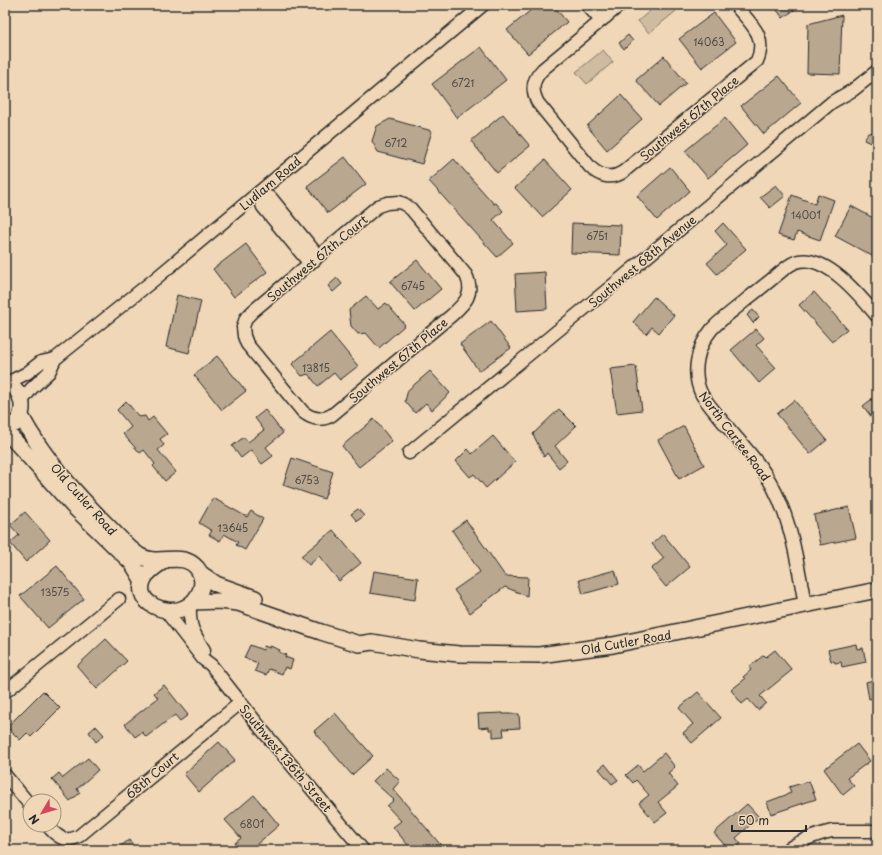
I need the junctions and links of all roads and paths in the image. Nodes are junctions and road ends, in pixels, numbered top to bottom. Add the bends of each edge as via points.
1 (483, 5) edge
2 (587, 5) edge
3 (604, 5) edge
4 (620, 5) edge
5 (735, 5) edge
6 (606, 17) junction
7 (877, 71) edge
8 (258, 193) junction
9 (315, 260) junction
10 (470, 290) joint
11 (877, 316) edge
12 (55, 359) junction
13 (6, 383) edge
14 (21, 408) junction
15 (318, 419) joint
16 (5, 429) edge
17 (409, 453) dead end
18 (164, 561) junction
19 (200, 573) junction
20 (143, 581) junction
21 (877, 590) edge
22 (119, 599) dead end
23 (191, 604) junction
24 (805, 605) junction
25 (165, 610) junction
26 (372, 642) junction
27 (211, 665) junction
28 (5, 692) edge
29 (240, 702) junction
30 (5, 775) edge
31 (22, 795) edge
32 (877, 832) edge
33 (56, 833) edge
34 (363, 850) edge
35 (787, 850) edge

1 - 8 street, Ludlam Road
2 - 6 street via 596,15
3 - 6 street
4 - 6 street
5 - 6 street, Southwest 67th Place via 758,33 762,47 757,61 616,176 596,172 538,103 533,93 533,82 539,73
7 - 17 street, Southwest 68th Avenue via 853,90 832,102
8 - 9 street via 263,207 306,259
8 - 12 street, Ludlam Road
9 - 10 street, Southwest 67th Court via 378,206 399,202 411,209 458,264 466,276
9 - 15 street, Southwest 67th Court via 253,311 246,318 243,327 244,336 251,350 303,412
10 - 15 street, Southwest 67th Place via 467,299 447,319 332,415
11 - 24 street, North Cartee Road via 852,287 824,267 800,261 783,270 714,328 699,354 696,370 698,387 702,395 766,476 779,500 791,535
12 - 13 street, Ludlam Road via 41,362 27,373
12 - 14 street, Ludlam Road via 49,372 30,389
13 - 14 main road, Old Cutler Road via 14,388
14 - 16 main road, Old Cutler Road via 15,424
14 - 18 main road, Old Cutler Road via 31,435 53,465 102,520 140,556
16 - 20 main road, Old Cutler Road via 72,505 132,563
18 - 19 main road, Old Cutler Road via 184,559
18 - 20 main road via 148,573
19 - 23 main road via 202,585
19 - 26 main road, Old Cutler Road via 224,587 362,635
20 - 25 main road, Old Cutler Road via 142,589 146,599
21 - 24 main road, Old Cutler Road
22 - 28 street
23 - 25 main road via 178,610
23 - 26 main road via 219,601 238,603 359,644
23 - 27 street, Southwest 136th Street via 191,626
24 - 26 main road, Old Cutler Road via 613,646 539,655 459,654
25 - 27 street, Southwest 136th Street via 203,660
27 - 29 street, Southwest 136th Street
29 - 33 street, 68th Court via 79,836 67,840
29 - 34 street, Southwest 136th Street
30 - 31 street
32 - 35 street via 826,833 799,842

